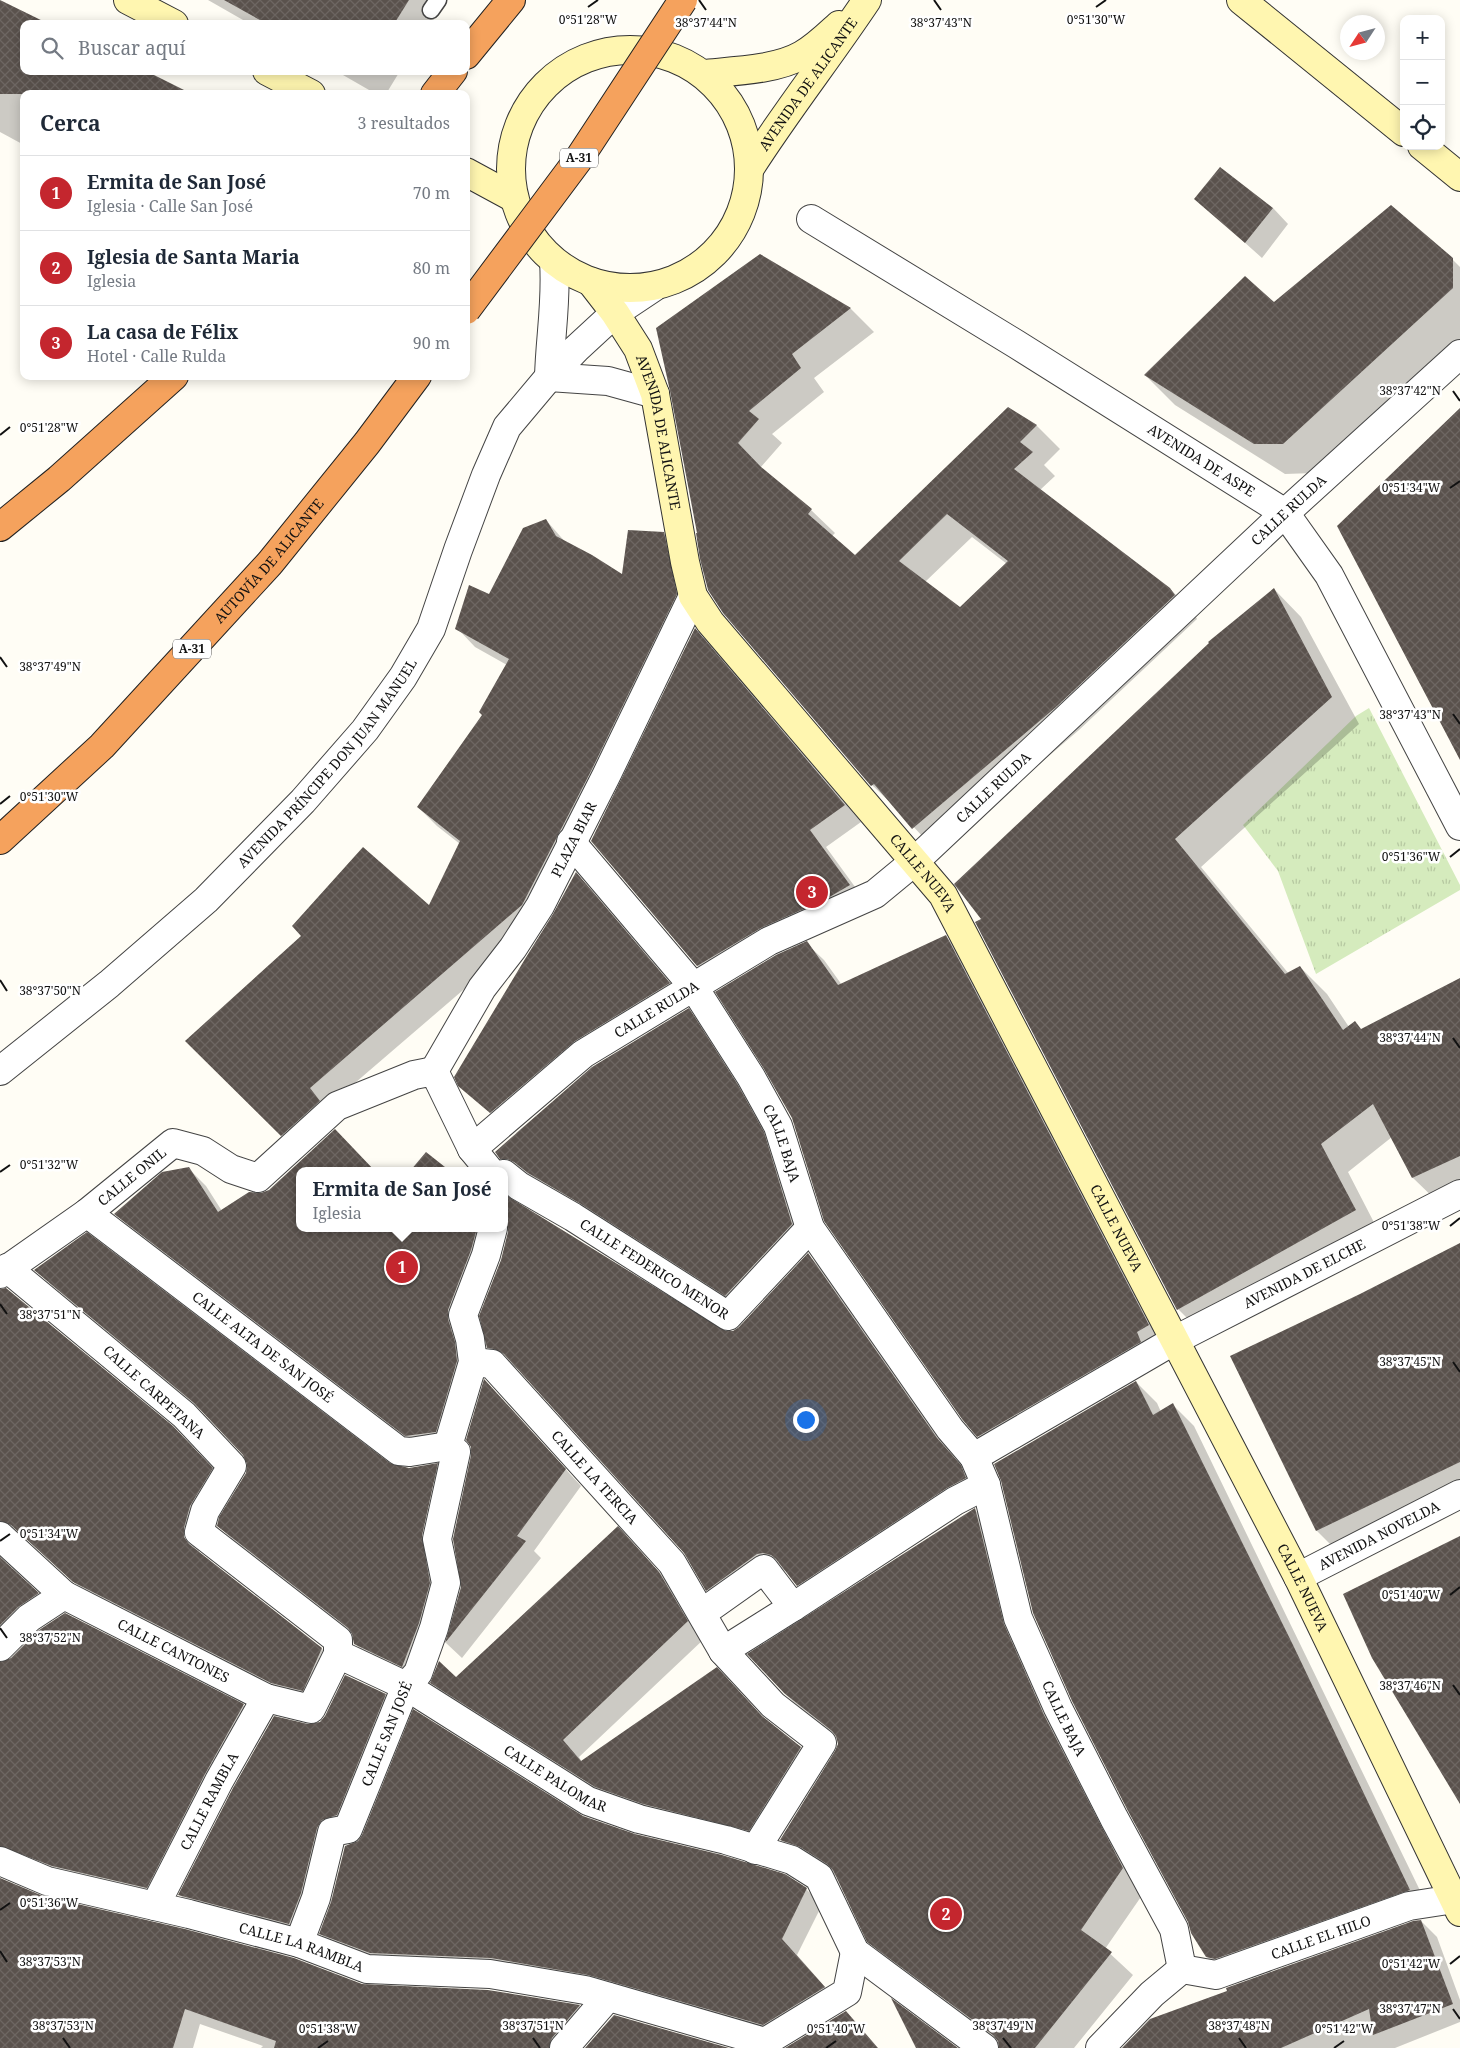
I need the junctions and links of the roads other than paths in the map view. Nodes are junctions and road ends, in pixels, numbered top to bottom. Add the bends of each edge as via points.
1 (128, 0) edge
2 (511, 0) edge
3 (683, 0) edge
4 (866, 0) edge
5 (1240, 0) edge
6 (166, 20) edge
7 (470, 50) edge
8 (702, 74) junction
9 (275, 75) edge
10 (450, 75) edge
11 (303, 90) edge
12 (438, 90) edge
13 (1400, 129) edge
14 (1427, 150) edge
15 (750, 168) junction
16 (470, 174) edge
17 (1460, 177) edge
18 (514, 198) junction
19 (811, 219) dead end
20 (554, 262) junction
21 (591, 282) junction
22 (654, 287) junction
23 (470, 305) edge
24 (615, 313) junction
25 (1460, 354) edge
26 (549, 377) junction
27 (170, 380) edge
28 (414, 380) edge
29 (655, 394) junction
30 (1285, 513) junction
31 (0, 527) edge
32 (693, 596) junction
33 (1460, 826) edge
34 (0, 840) edge
35 (571, 842) junction
36 (915, 861) junction
37 (693, 986) junction
38 (0, 1071) edge
39 (434, 1071) junction
40 (472, 1149) junction
41 (487, 1167) edge
42 (495, 1167) edge
43 (508, 1177) edge
44 (1460, 1194) edge
45 (88, 1213) junction
46 (810, 1228) junction
47 (492, 1232) edge
48 (4, 1271) edge
49 (1175, 1340) junction
50 (473, 1362) junction
51 (448, 1446) junction
52 (974, 1456) junction
53 (986, 1485) junction
54 (1460, 1494) edge
55 (0, 1536) edge
56 (1298, 1577) junction
57 (64, 1595) junction
58 (793, 1607) junction
59 (702, 1613) junction
60 (0, 1648) edge
61 (723, 1651) junction
62 (338, 1654) junction
63 (406, 1686) junction
64 (266, 1698) junction
65 (755, 1850) junction
66 (0, 1861) edge
67 (1458, 1903) edge
68 (155, 1906) junction
69 (299, 1943) junction
70 (854, 1952) junction
71 (1182, 1969) junction
72 (608, 1997) junction
73 (769, 2045) edge
74 (1104, 2046) edge
75 (564, 2048) edge
76 (984, 2048) edge

1 - 6 street
2 - 7 highway
3 - 23 highway, A-31, bridge via 578,160
4 - 8 street, AVENIDA DE ALICANTE via 820,43 801,56 775,65
4 - 15 street, AVENIDA DE ALICANTE
5 - 13 street
8 - 15 street via 728,100 744,133
8 - 18 street via 672,57 638,49 602,52 570,65 542,87 522,116 513,143 510,170
9 - 11 street
10 - 12 highway
14 - 17 street
15 - 22 street via 743,209 723,245 693,272
16 - 18 street
18 - 20 street via 528,233
19 - 30 street, AVENIDA DE ASPE
20 - 21 street
20 - 26 street via 556,281
21 - 22 street via 622,289
21 - 24 street, AVENIDA DE ALICANTE
22 - 24 street, AVENIDA PRÍNCIPE DON JUAN MANUEL
24 - 26 street, AVENIDA PRÍNCIPE DON JUAN MANUEL
24 - 29 street, AVENIDA DE ALICANTE via 638,349
25 - 30 street, CALLE RULDA
26 - 29 street via 608,381
26 - 38 street, AVENIDA PRÍNCIPE DON JUAN MANUEL via 507,427 461,540 431,630 403,677 365,730 303,801 206,900 109,984
27 - 31 highway
28 - 34 highway, AUTOVÍA DE ALICANTE / A-31 via 270,564 102,746
29 - 32 street, AVENIDA DE ALICANTE via 684,562
30 - 33 street, AVENIDA DE ASPE via 1329,575
30 - 36 street, CALLE RULDA
32 - 35 street, PLAZA BIAR
32 - 36 street, CALLE NUEVA via 710,622
35 - 37 street, CALLE BAJA
35 - 39 street, PLAZA BIAR via 540,906 482,988
36 - 37 street, CALLE RULDA via 874,894 769,941
36 - 49 street, CALLE NUEVA via 943,895
37 - 40 street, CALLE RULDA via 583,1054
37 - 46 street, CALLE BAJA via 751,1076 778,1126
39 - 40 street
39 - 45 street, CALLE ONIL via 414,1075 337,1106 258,1178 231,1169 203,1152 173,1143
40 - 41 street
40 - 42 street
43 - 46 street, CALLE FEDERICO MENOR via 728,1316
44 - 49 street, AVENIDA DE ELCHE
45 - 48 street, CALLE ONIL
45 - 51 street, CALLE ALTA DE SAN JOSÉ via 399,1450 410,1452
46 - 52 street, CALLE BAJA via 950,1429
47 - 50 street, CALLE SAN JOSÉ via 463,1316
48 - 62 street, CALLE CARPETANA via 184,1415 232,1466 205,1511 199,1532 338,1640
49 - 52 street
49 - 56 street, CALLE NUEVA
50 - 51 street, CALLE SAN JOSÉ
50 - 59 street, CALLE LA TERCIA via 492,1364 672,1563
51 - 63 street, CALLE SAN JOSÉ via 456,1452 437,1539 446,1583 418,1673
52 - 53 street, CALLE BAJA
53 - 58 street
53 - 71 street, CALLE BAJA via 1018,1618 1058,1708 1174,1929
54 - 56 street, AVENIDA NOVELDA
55 - 57 street, CALLE CANTONES
56 - 67 street, CALLE NUEVA
57 - 60 street via 29,1618
57 - 64 street, CALLE CANTONES
58 - 59 street via 764,1569
58 - 61 street
59 - 61 street, CALLE LA TERCIA
61 - 65 street, CALLE LA TERCIA via 773,1705 822,1743
62 - 63 street, CALLE PALOMAR
62 - 64 street, CALLE CANTONES via 311,1709
63 - 65 street, CALLE PALOMAR via 588,1801 639,1819
63 - 69 street, CALLE SAN JOSÉ via 348,1829 332,1832 316,1898
64 - 68 street, CALLE RAMBLA
65 - 70 street, CALLE PALOMAR via 792,1860 819,1877
66 - 68 street, CALLE LA RAMBLA via 47,1881
67 - 71 street, CALLE EL HILO via 1410,1906 1216,1975
68 - 69 street, CALLE LA RAMBLA
69 - 72 street, CALLE LA RAMBLA via 367,1969 490,1974
70 - 73 street, CALLE LA RAMBLA via 848,1992
70 - 76 street
71 - 74 street via 1152,1994
72 - 73 street, CALLE LA RAMBLA
72 - 75 street

